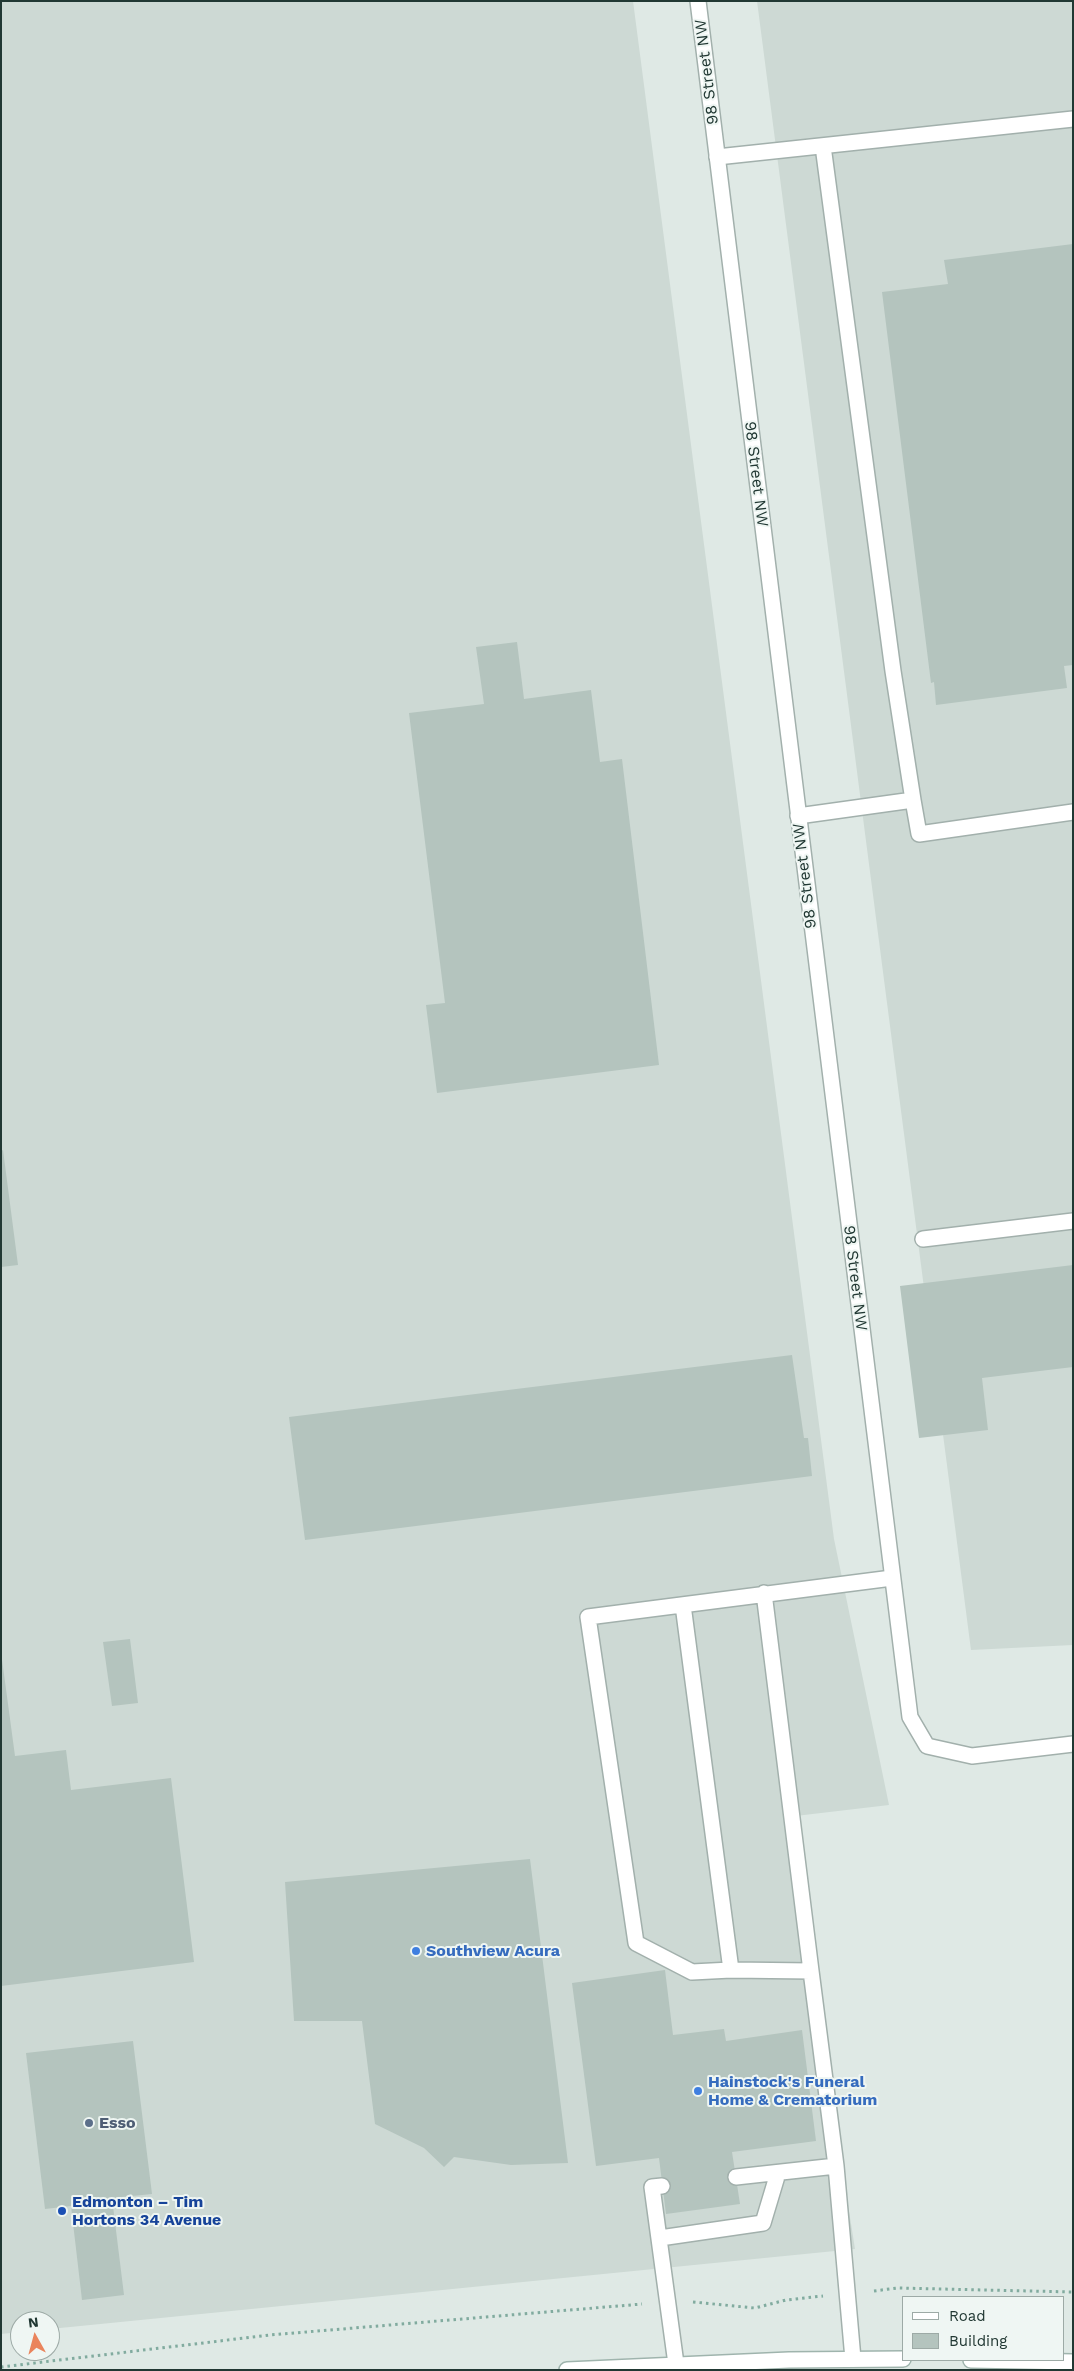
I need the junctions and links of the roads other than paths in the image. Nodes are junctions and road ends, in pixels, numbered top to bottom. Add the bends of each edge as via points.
1 (698, 1) edge
2 (1073, 119) edge
3 (823, 146) junction
4 (717, 157) junction
5 (913, 800) junction
6 (1073, 812) edge
7 (798, 816) junction
8 (1073, 1221) edge
9 (923, 1239) dead end
10 (892, 1578) junction
11 (764, 1593) junction
12 (683, 1605) junction
13 (1073, 1744) edge
14 (731, 1970) junction
15 (811, 1971) junction
16 (836, 2166) junction
17 (778, 2173) junction
18 (736, 2177) dead end
19 (662, 2186) dead end
20 (660, 2238) junction
21 (853, 2359) junction
22 (902, 2359) edge
23 (1022, 2361) edge
24 (1073, 2362) edge
25 (676, 2364) junction
26 (567, 2370) edge

1 - 4 street, 98 Street NW
2 - 3 street
3 - 4 street
3 - 5 street via 892,671
4 - 7 street, 98 Street NW
5 - 6 street via 919,834
5 - 7 street
7 - 10 street, 98 Street NW
8 - 9 street
10 - 11 street
10 - 13 street, 98 Street NW via 910,1717 928,1746 972,1756
11 - 12 street
11 - 15 street
12 - 14 street
12 - 14 street via 588,1617 636,1943 692,1972
14 - 15 street
15 - 16 street
16 - 17 street
16 - 21 street
17 - 18 street
17 - 20 street via 762,2223
19 - 20 street via 652,2188
20 - 25 street
21 - 22 street
21 - 25 street
23 - 24 street
25 - 26 street

